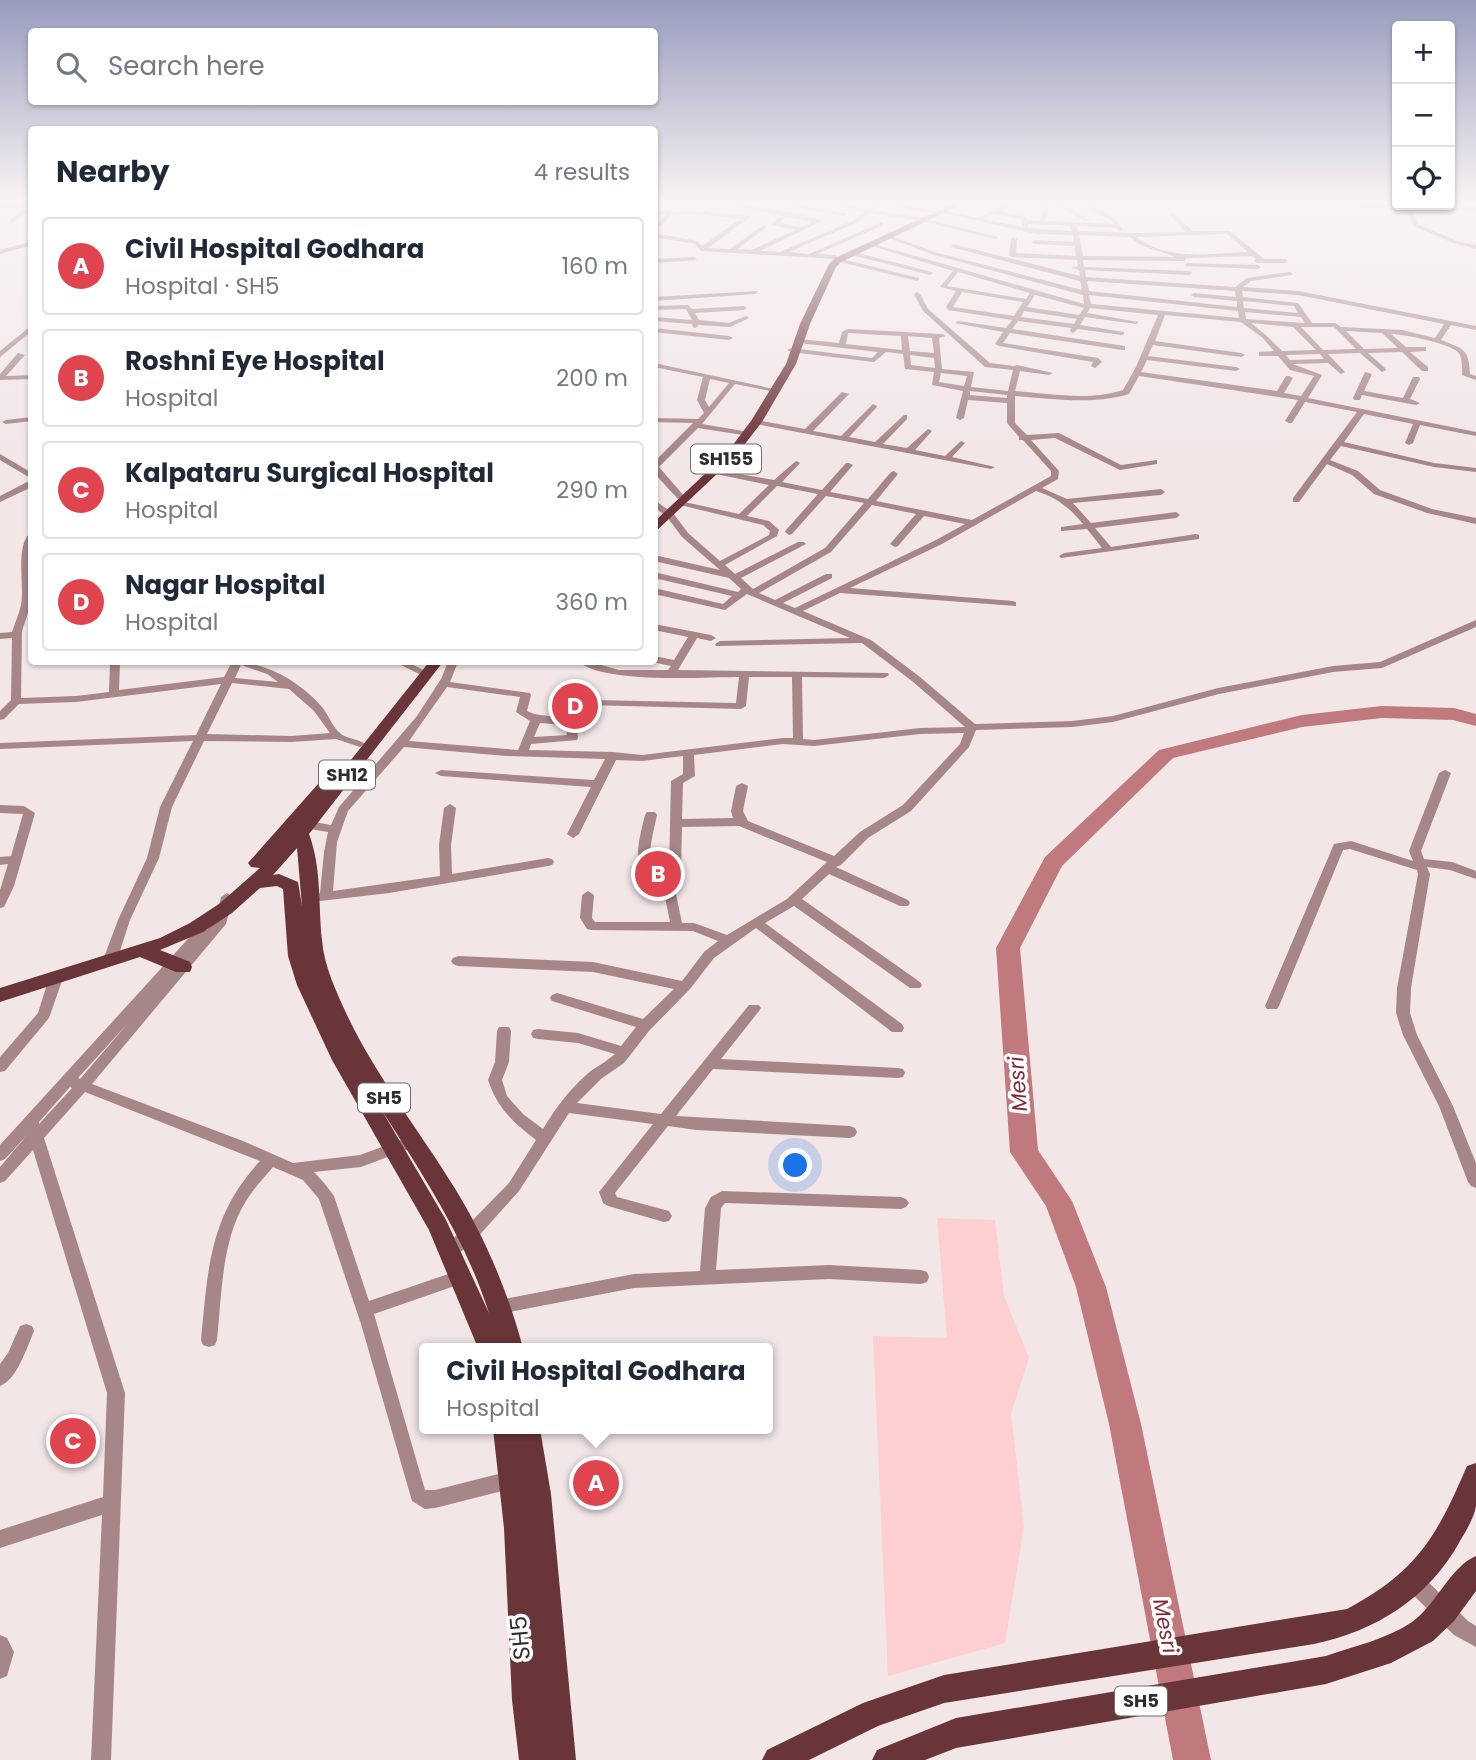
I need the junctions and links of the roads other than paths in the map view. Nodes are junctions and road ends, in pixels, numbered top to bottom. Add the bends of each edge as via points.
1 (823, 286) edge
2 (944, 286) edge
3 (984, 286) edge
4 (1004, 286) edge
5 (1059, 286) edge
6 (1084, 286) edge
7 (1156, 286) edge
8 (1193, 286) edge
9 (1210, 286) edge
10 (1238, 288) junction
11 (960, 290) junction
12 (755, 292) dead end
13 (979, 293) junction
14 (1085, 293) junction
15 (917, 294) dead end
16 (993, 296) junction
17 (1030, 297) junction
18 (1240, 298) junction
19 (658, 299) edge
20 (1154, 300) junction
21 (1194, 301) junction
22 (1088, 306) junction
23 (658, 308) edge
24 (744, 308) dead end
25 (1024, 309) junction
26 (1241, 309) junction
27 (690, 311) junction
28 (982, 314) junction
29 (1161, 314) junction
30 (1303, 315) junction
31 (1082, 316) junction
32 (1194, 317) junction
33 (746, 318) dead end
34 (658, 319) edge
35 (1017, 319) junction
36 (696, 321) junction
37 (1243, 321) junction
38 (1136, 322) dead end
39 (1448, 322) junction
40 (958, 323) dead end
41 (1053, 323) junction
42 (1295, 325) junction
43 (1310, 325) junction
44 (1336, 325) junction
45 (975, 326) junction
46 (1476, 326) edge
47 (1076, 327) junction
48 (28, 330) edge
49 (658, 330) edge
50 (1383, 331) junction
51 (874, 332) junction
52 (1008, 332) junction
53 (1122, 332) dead end
54 (690, 334) junction
55 (904, 334) junction
56 (935, 335) junction
57 (953, 335) junction
58 (1045, 337) junction
59 (729, 338) dead end
60 (1068, 340) junction
61 (1437, 341) junction
62 (1149, 342) junction
63 (842, 346) junction
64 (795, 347) junction
65 (1018, 348) junction
66 (1122, 348) dead end
67 (1423, 349) dead end
68 (879, 350) junction
69 (1404, 350) junction
70 (1362, 351) junction
71 (1321, 352) junction
72 (1280, 353) junction
73 (906, 354) junction
74 (1262, 354) dead end
75 (0, 355) edge
76 (21, 355) junction
77 (28, 355) edge
78 (1241, 355) dead end
79 (938, 356) junction
80 (1058, 357) junction
81 (1143, 357) junction
82 (1330, 361) junction
83 (1287, 362) junction
84 (658, 366) edge
85 (1095, 366) dead end
86 (1013, 367) junction
87 (1236, 369) dead end
88 (1425, 369) dead end
89 (938, 370) junction
90 (1382, 370) dead end
91 (783, 372) junction
92 (1341, 372) dead end
93 (1049, 373) dead end
94 (1135, 373) junction
95 (1367, 374) dead end
96 (28, 377) edge
97 (707, 377) junction
98 (1289, 378) dead end
99 (1476, 378) edge
100 (1416, 379) dead end
101 (733, 382) junction
102 (770, 389) junction
103 (1360, 392) junction
104 (967, 393) junction
105 (845, 394) dead end
106 (1279, 394) junction
107 (1011, 397) junction
108 (1304, 398) junction
109 (1405, 401) junction
110 (1416, 403) dead end
111 (873, 407) dead end
112 (1353, 408) junction
113 (1363, 410) junction
114 (708, 413) junction
115 (904, 417) dead end
116 (960, 418) dead end
117 (28, 419) edge
118 (658, 420) edge
119 (679, 421) junction
120 (1289, 421) dead end
121 (1418, 421) junction
122 (6, 422) dead end
123 (756, 422) junction
124 (698, 423) junction
125 (928, 431) dead end
126 (807, 432) junction
127 (740, 433) junction
128 (1476, 434) edge
129 (1022, 438) junction
130 (843, 439) junction
131 (961, 443) dead end
132 (1339, 443) junction
133 (1409, 443) dead end
134 (877, 445) junction
135 (676, 447) junction
136 (658, 449) edge
137 (909, 451) junction
138 (0, 456) edge
139 (947, 458) junction
140 (1326, 461) junction
141 (1154, 462) dead end
142 (658, 463) edge
143 (796, 463) dead end
144 (849, 466) dead end
145 (991, 467) dead end
146 (1476, 470) edge
147 (714, 471) junction
148 (658, 472) edge
149 (28, 474) edge
150 (894, 474) dead end
151 (774, 484) junction
152 (28, 485) edge
153 (1032, 490) junction
154 (1161, 492) dead end
155 (822, 493) junction
156 (0, 499) edge
157 (680, 500) junction
158 (1296, 500) dead end
159 (1068, 501) junction
160 (870, 503) junction
161 (658, 505) edge
162 (1003, 508) joint
163 (667, 513) junction
164 (921, 514) junction
165 (1176, 515) dead end
166 (741, 517) junction
167 (658, 519) edge
168 (1476, 521) edge
169 (975, 523) junction
170 (658, 524) edge
171 (1088, 525) junction
172 (1064, 529) dead end
173 (789, 531) dead end
174 (1196, 537) dead end
175 (28, 543) edge
176 (801, 544) dead end
177 (895, 544) dead end
178 (1107, 548) junction
179 (707, 555) junction
180 (1065, 556) dead end
181 (658, 559) edge
182 (719, 565) junction
183 (696, 568) junction
184 (28, 574) edge
185 (658, 576) edge
186 (829, 576) dead end
187 (733, 577) junction
188 (684, 582) junction
189 (838, 591) junction
190 (658, 592) edge
191 (747, 592) junction
192 (671, 595) junction
193 (776, 603) junction
194 (1013, 604) dead end
195 (28, 606) edge
196 (796, 611) junction
197 (1476, 623) edge
198 (658, 628) edge
199 (17, 634) junction
200 (694, 635) junction
201 (0, 636) edge
202 (716, 641) joint
203 (864, 641) junction
204 (658, 662) edge
205 (115, 665) edge
206 (237, 665) edge
207 (249, 665) edge
208 (452, 665) edge
209 (592, 665) edge
210 (427, 667) edge
211 (674, 669) junction
212 (744, 675) junction
213 (797, 675) junction
214 (884, 675) dead end
215 (228, 680) junction
216 (444, 684) junction
217 (291, 686) junction
218 (114, 694) junction
219 (16, 701) junction
220 (592, 703) dead end
221 (2, 713) edge
222 (535, 719) junction
223 (972, 729) junction
224 (337, 736) junction
225 (201, 738) junction
226 (528, 741) junction
227 (798, 742) junction
228 (399, 743) junction
229 (359, 744) junction
230 (0, 746) edge
231 (522, 753) junction
232 (613, 755) junction
233 (688, 755) junction
234 (440, 773) dead end
235 (1445, 773) dead end
236 (596, 784) junction
237 (742, 786) dead end
238 (450, 808) dead end
239 (0, 809) edge
240 (651, 815) dead end
241 (742, 822) junction
242 (676, 823) junction
243 (301, 827) junction
244 (334, 829) junction
245 (573, 834) dead end
246 (15, 859) junction
247 (0, 862) edge
248 (548, 862) dead end
249 (833, 865) junction
250 (1421, 865) junction
251 (1476, 875) edge
252 (446, 879) junction
253 (669, 885) junction
254 (588, 895) dead end
255 (317, 897) junction
256 (794, 900) junction
257 (228, 901) junction
258 (904, 903) dead end
259 (0, 904) edge
260 (756, 922) junction
261 (677, 927) junction
262 (727, 940) junction
263 (141, 950) junction
264 (112, 956) junction
265 (458, 961) dead end
266 (178, 966) junction
267 (56, 978) junction
268 (0, 984) edge
269 (915, 985) dead end
270 (685, 986) junction
271 (0, 995) edge
272 (557, 998) dead end
273 (1272, 1006) dead end
274 (754, 1008) dead end
275 (646, 1025) junction
276 (897, 1028) dead end
277 (504, 1031) dead end
278 (538, 1034) dead end
279 (624, 1052) junction
280 (708, 1064) junction
281 (0, 1068) edge
282 (898, 1073) dead end
283 (75, 1083) junction
284 (565, 1107) junction
285 (31, 1119) junction
286 (662, 1121) junction
287 (850, 1132) dead end
288 (37, 1137) junction
289 (545, 1139) junction
290 (403, 1146) junction
291 (0, 1155) edge
292 (271, 1160) junction
293 (292, 1169) junction
294 (0, 1177) edge
295 (1476, 1182) edge
296 (901, 1203) dead end
297 (664, 1216) dead end
298 (469, 1235) junction
299 (451, 1250) junction
300 (484, 1269) junction
301 (463, 1276) junction
302 (708, 1276) junction
303 (920, 1278) dead end
304 (499, 1307) junction
305 (365, 1310) junction
306 (26, 1331) dead end
307 (209, 1340) dead end
308 (488, 1343) edge
309 (510, 1343) edge
310 (0, 1378) edge
311 (507, 1434) edge
312 (527, 1434) edge
313 (1476, 1475) edge
314 (523, 1477) junction
315 (112, 1503) junction
316 (0, 1539) edge
317 (1476, 1569) edge
318 (1412, 1580) junction
319 (1444, 1611) junction
320 (1476, 1637) edge
321 (0, 1645) edge
322 (0, 1669) edge
323 (101, 1760) edge
324 (534, 1760) edge
325 (561, 1760) edge
326 (777, 1760) edge
327 (887, 1760) edge

1 - 64 main road, SH155
2 - 11 street
3 - 13 street
4 - 17 street
5 - 14 street
6 - 14 street
7 - 20 street
8 - 21 street
9 - 10 street
10 - 18 street
10 - 39 street via 1298,293
11 - 13 street
11 - 28 street via 949,308
12 - 19 street
13 - 16 street
14 - 20 street
14 - 22 street
15 - 57 street via 920,304
16 - 17 street
16 - 28 street
17 - 22 street
17 - 25 street
18 - 21 street
18 - 26 street
18 - 30 street via 1298,304
20 - 21 street
21 - 26 street
21 - 32 street
22 - 29 street
22 - 31 street
23 - 27 street via 686,306
24 - 27 street
25 - 31 street
25 - 35 street
26 - 30 street
26 - 37 street
27 - 36 street
28 - 35 street
28 - 45 street
29 - 32 street
29 - 62 street
30 - 43 street
31 - 38 street
31 - 47 street
32 - 37 street
33 - 36 street via 734,325
34 - 36 street
35 - 41 street
35 - 52 street
36 - 54 street
37 - 42 street
37 - 72 street
39 - 46 street
39 - 61 street
40 - 45 street
41 - 47 street
41 - 58 street
42 - 43 street
42 - 71 street
43 - 44 street
44 - 50 street
44 - 70 street
45 - 52 street
47 - 53 street
47 - 60 street
48 - 75 street
49 - 54 street
50 - 61 street
50 - 69 street
51 - 55 street
51 - 63 street via 846,331
51 - 68 street
52 - 58 street
52 - 65 street via 999,344
54 - 59 street
55 - 56 street
55 - 73 street
56 - 57 street
56 - 79 street
57 - 86 street via 988,365
58 - 60 street
60 - 66 street
60 - 80 street
61 - 99 street via 1463,351 1466,375
62 - 78 street
62 - 81 street
63 - 64 street
63 - 68 street
64 - 68 street via 874,360
64 - 91 main road, SH155
65 - 80 street
65 - 86 street
67 - 69 street
68 - 73 street
69 - 70 street
69 - 88 street
70 - 71 street
70 - 90 street
71 - 72 street
71 - 82 street
72 - 74 street
72 - 83 street
73 - 79 street
73 - 89 street via 908,367
75 - 76 street
76 - 77 street
76 - 96 street via 0,379
79 - 89 street
80 - 85 street via 1095,360
81 - 87 street
81 - 94 street
82 - 83 street
82 - 92 street
83 - 108 street via 1318,375
84 - 97 street
86 - 93 street
86 - 107 street
89 - 104 street via 937,384
89 - 104 street via 971,373
91 - 102 main road, SH155
91 - 123 main road, SH155
94 - 106 street
94 - 107 street via 1128,389 1114,397
95 - 103 street
97 - 101 street
97 - 114 street via 701,400
98 - 106 street
100 - 109 street
101 - 102 street
101 - 114 street
102 - 127 main road, SH155
103 - 109 street
103 - 112 street
104 - 107 street
104 - 116 street
105 - 126 street
106 - 108 street
107 - 129 street via 1011,423
108 - 112 street
108 - 120 street
109 - 110 street
111 - 130 street
112 - 113 street
113 - 121 street
113 - 132 street
114 - 124 street
115 - 134 street
117 - 122 street
118 - 119 street
119 - 124 street
119 - 135 street
121 - 128 street
121 - 133 street
123 - 126 street
123 - 147 main road, SH155
124 - 127 street
124 - 135 street
125 - 137 street
126 - 130 street
127 - 157 main road, SH155
129 - 141 street via 1056,435 1120,468
129 - 153 street via 1055,471 1055,477
130 - 134 street
131 - 139 street
132 - 140 street
132 - 146 street
134 - 137 street
135 - 136 street
135 - 142 street
137 - 139 street
138 - 149 street
139 - 145 street
140 - 158 street
140 - 168 street via 1355,473 1377,492
143 - 151 street
144 - 155 street
147 - 151 street
147 - 157 main road, SH155
148 - 157 street
150 - 160 street
151 - 155 street
151 - 166 street
152 - 156 street
153 - 159 street via 1054,493
153 - 162 street
154 - 159 street
155 - 160 street
155 - 173 street
157 - 163 main road, SH155
157 - 166 street
159 - 171 street
160 - 164 street
160 - 191 street via 828,550
161 - 163 street
162 - 169 street
163 - 167 main road, SH155
163 - 170 main road, SH155
163 - 179 street
164 - 169 street
164 - 177 street
165 - 171 street
166 - 182 street via 766,523 776,532
169 - 189 street
171 - 172 street
171 - 178 street
174 - 178 street
175 - 184 street
176 - 187 street
178 - 180 street
179 - 182 street
179 - 183 street
181 - 183 street
182 - 187 street
183 - 187 street
183 - 188 street
185 - 188 street
186 - 193 street
187 - 191 street
188 - 191 street
188 - 192 street
189 - 194 street
189 - 196 street
190 - 192 street
191 - 192 street via 720,607
191 - 193 street
193 - 196 street
195 - 199 street
196 - 203 street
197 - 223 street via 1382,664 1218,691 1112,719
198 - 200 street
199 - 201 street
199 - 219 street
200 - 202 street
200 - 211 street
202 - 203 street
203 - 223 street
204 - 211 street
205 - 218 street
206 - 215 street
207 - 217 street via 271,672
208 - 216 street
209 - 211 street via 609,672
210 - 229 main road, SH5
210 - 243 main road, SH12
211 - 212 street
212 - 213 street
212 - 220 street via 741,706
213 - 214 street
213 - 227 street
215 - 217 street
215 - 218 street
215 - 225 street
216 - 222 street via 524,693 528,697 521,712
216 - 228 street
217 - 224 street via 318,709
218 - 219 street
219 - 221 street
222 - 226 street
222 - 226 street via 571,722 573,738
223 - 227 street
223 - 249 street via 965,745 919,797 864,835
224 - 225 street
224 - 229 street
225 - 230 street
225 - 264 street via 166,807 153,858
226 - 231 street
227 - 233 street
228 - 231 street
228 - 244 street via 343,810
229 - 243 main road, SH5
231 - 232 street
232 - 233 street
232 - 236 street
233 - 242 street via 689,776 677,780
234 - 236 street
235 - 250 street via 1415,851
236 - 245 street
237 - 241 street via 736,815
238 - 252 street
239 - 246 street via 29,813
240 - 253 street via 643,843 644,865 651,878
241 - 242 street
241 - 249 street
242 - 253 street via 675,870
243 - 244 street
243 - 255 main road, SH5 / SH5
243 - 257 main road, SH5
244 - 255 street
246 - 247 street
246 - 259 street
248 - 252 street
249 - 256 street
249 - 258 street
250 - 251 street via 1452,866
250 - 273 street via 1350,845 1338,847
250 - 295 street via 1421,895 1403,1013
252 - 255 street
253 - 261 street
254 - 261 street via 586,918 591,926
255 - 290 main road, SH5 / SH5 via 315,956 325,988
256 - 260 street
256 - 269 street
257 - 263 main road, SH5 via 190,933
257 - 264 main road, SH5
257 - 266 street via 222,921
257 - 290 main road, SH5 via 279,880 292,886 299,965 309,991 331,1040
260 - 262 street
260 - 276 street
261 - 262 street via 699,928
262 - 270 street
263 - 264 main road, SH5
263 - 266 main road
264 - 267 main road, SH5
264 - 268 main road, SH5
265 - 270 street via 593,967
266 - 283 street
267 - 271 main road, SH5
267 - 281 street via 44,1015
270 - 275 street
272 - 275 street
274 - 280 street
275 - 279 street
277 - 289 street via 502,1062 495,1080 501,1097
278 - 279 street via 578,1038
279 - 284 street
280 - 282 street
280 - 286 street
283 - 285 street
283 - 288 street
283 - 292 street
284 - 286 street
284 - 289 street
285 - 288 street
285 - 291 street
286 - 287 street
286 - 297 street via 606,1196
288 - 294 street
288 - 315 street via 117,1393
289 - 298 street via 514,1187
290 - 293 street via 347,1164
290 - 298 main road, SH5 / SH5 via 448,1196
290 - 299 main road, SH5
292 - 293 street
292 - 307 street via 238,1200 223,1237
293 - 305 street via 308,1176 326,1196
296 - 302 street via 722,1197 713,1208
298 - 299 street
298 - 300 main road, SH5 / SH5
299 - 301 main road, SH5
300 - 301 street
300 - 304 main road, SH5 / SH5
301 - 305 street
301 - 308 main road, SH5
302 - 303 street via 829,1272
302 - 304 street via 634,1281
304 - 309 main road, SH5 / SH5
305 - 314 street via 418,1495 435,1499
306 - 310 street
311 - 314 main road, SH5
312 - 314 main road, SH5 / SH5
313 - 318 main road, SH5 via 1461,1518 1443,1547
314 - 324 main road, SH5 via 517,1528 526,1700
314 - 325 main road, SH5 / SH5
315 - 316 street
315 - 323 street
317 - 319 main road, SH5
318 - 319 street
318 - 326 main road, SH5 via 1394,1597 1355,1620 944,1689 873,1713
319 - 320 street
319 - 327 main road, SH5 via 1423,1631 1391,1649 1326,1670 956,1733
321 - 322 street via 4,1653

